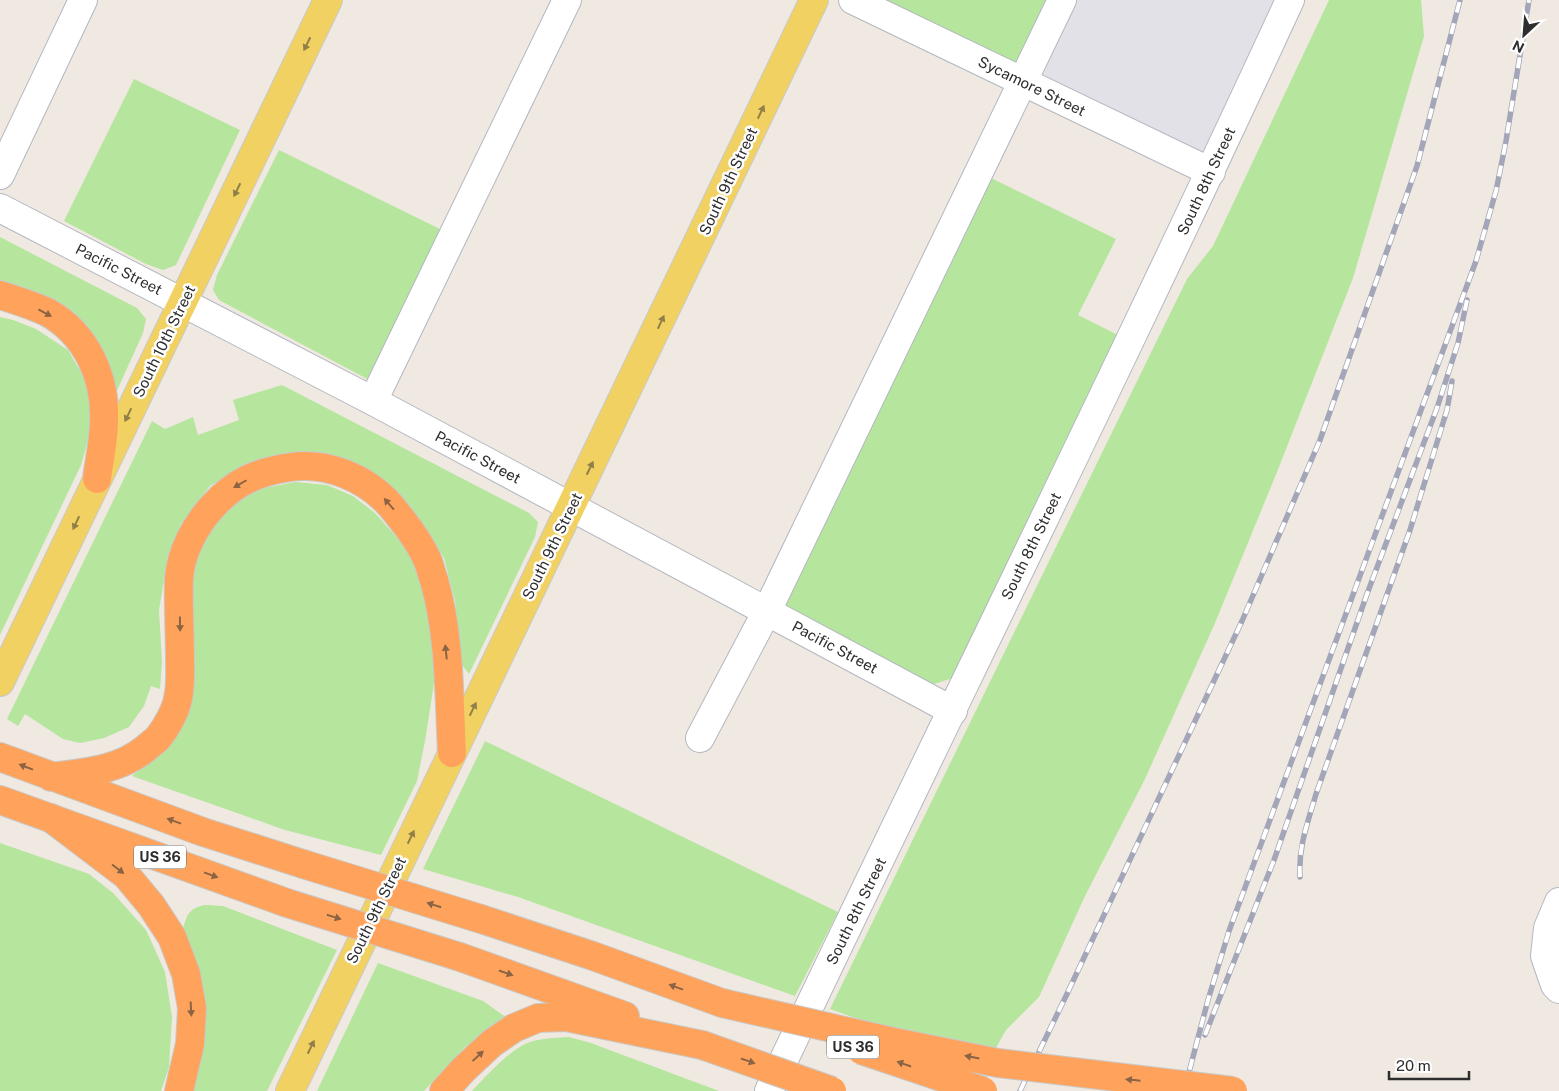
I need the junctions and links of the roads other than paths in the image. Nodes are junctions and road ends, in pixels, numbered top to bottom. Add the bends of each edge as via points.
1 (83, 0) edge
2 (328, 0) edge
3 (567, 0) edge
4 (814, 0) edge
5 (853, 0) edge
6 (1062, 0) edge
7 (1290, 0) edge
8 (1023, 82) junction
9 (1210, 172) junction
10 (0, 175) edge
11 (0, 208) edge
12 (0, 296) edge
13 (183, 302) junction
14 (373, 401) junction
15 (97, 479) junction
16 (571, 507) junction
17 (767, 611) junction
18 (0, 682) edge
19 (953, 711) junction
20 (700, 738) dead end
21 (452, 753) junction
22 (0, 757) edge
23 (52, 777) junction
24 (0, 800) edge
25 (42, 815) junction
26 (1559, 902) edge
27 (1559, 989) edge
28 (722, 1004) junction
29 (702, 1045) junction
30 (179, 1091) edge
31 (290, 1091) edge
32 (444, 1091) edge
33 (769, 1091) edge
34 (832, 1091) edge
35 (983, 1091) edge
36 (1233, 1091) edge

1 - 10 street
2 -> 13 main road, South 10th Street
3 - 14 street
16 -> 4 main road, South 9th Street
5 - 8 street, Sycamore Street
6 - 8 street
7 - 9 street, South 8th Street
8 - 9 street, Sycamore Street
8 - 17 street
9 - 19 street, South 8th Street
11 - 13 street, Pacific Street
12 -> 15 highway via 47,312 67,327 86,349 103,394 104,423
13 - 14 street, Pacific Street
13 -> 15 main road, South 10th Street
14 - 16 street, Pacific Street
15 -> 18 main road, South 10th Street
16 - 17 street, Pacific Street
21 -> 16 main road, South 9th Street
17 - 19 street, Pacific Street
17 - 20 street
19 - 33 street, South 8th Street
21 -> 23 highway via 448,663 441,605 427,558 407,525 383,498 362,482 338,471 295,467 268,470 225,493 195,529 179,576 178,698 157,739 120,765
31 -> 21 main road, South 9th Street
23 -> 22 highway, US 36
28 -> 23 highway, US 36, bridge via 593,956 203,832
24 - 25 highway, US 36
25 -> 29 highway, US 36, bridge via 287,903 460,957
25 -> 30 highway via 126,875 151,904 172,937 186,974 192,1008 190,1044
26 - 27 street via 1548,928 1545,956
35 -> 28 highway, US 36, bridge
36 -> 28 highway, bridge via 998,1063
32 -> 29 highway via 492,1043 514,1028 538,1018 566,1017
29 -> 34 highway, US 36, bridge

